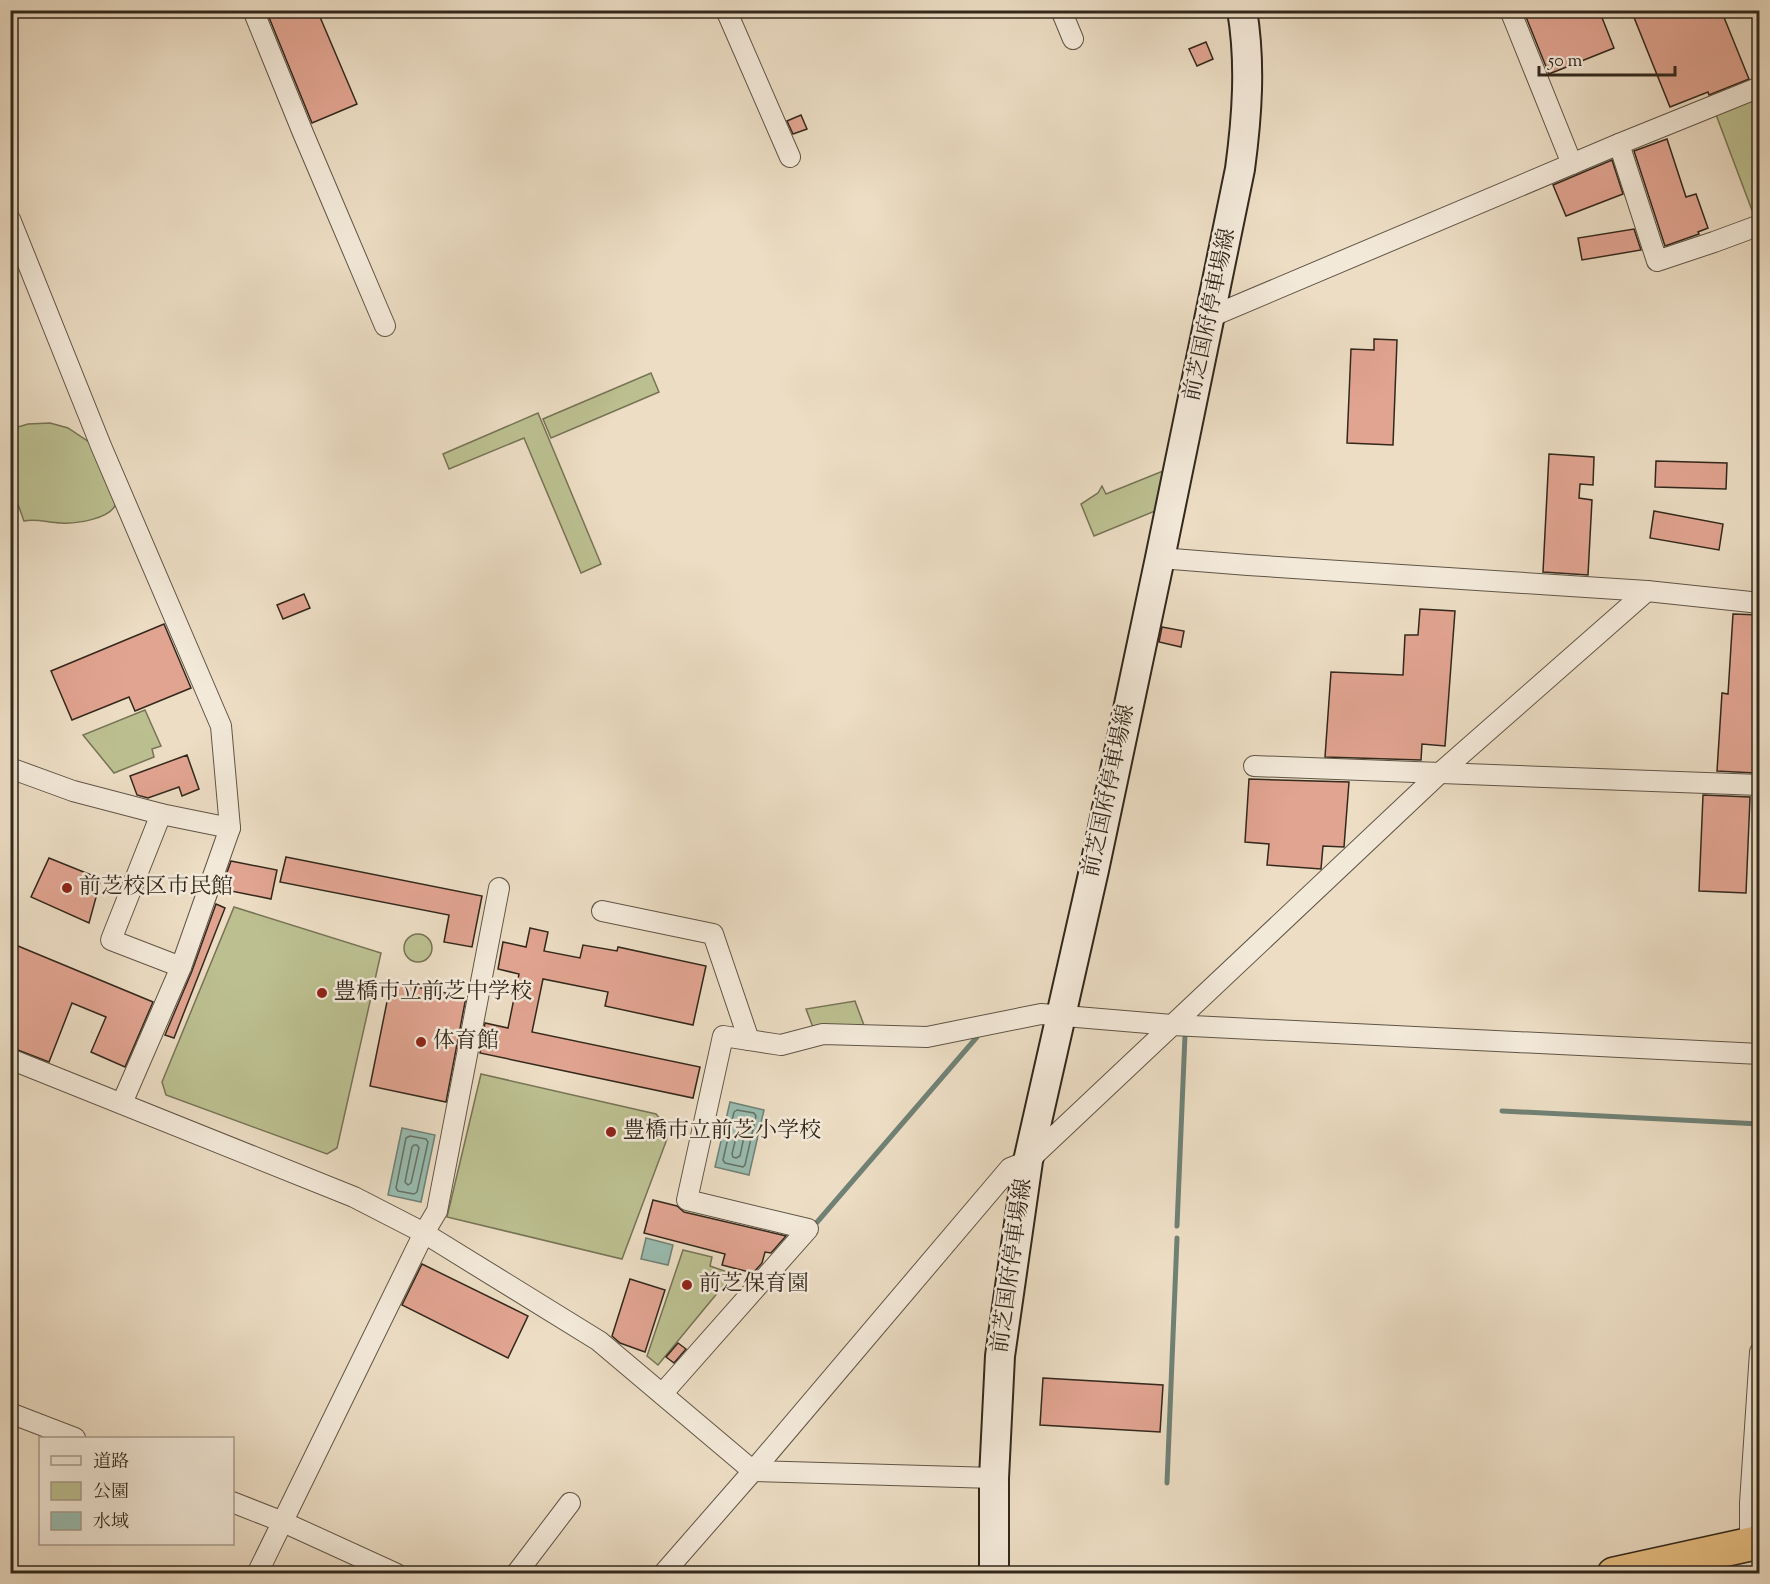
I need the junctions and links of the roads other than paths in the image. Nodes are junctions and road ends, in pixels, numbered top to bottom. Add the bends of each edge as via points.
1 (253, 10) edge
2 (726, 10) edge
3 (1061, 10) edge
4 (1242, 10) edge
5 (1510, 10) edge
6 (1073, 39) dead end
7 (1760, 87) edge
8 (1620, 144) junction
9 (790, 157) dead end
10 (1572, 164) junction
11 (10, 219) edge
12 (1760, 225) edge
13 (1210, 317) junction
14 (385, 326) dead end
15 (1160, 558) junction
16 (1647, 591) junction
17 (1760, 603) edge
18 (1254, 766) dead end
19 (10, 768) edge
20 (1441, 772) junction
21 (1760, 785) edge
22 (161, 814) junction
23 (230, 828) junction
24 (499, 888) dead end
25 (602, 911) dead end
26 (181, 967) junction
27 (1060, 1016) junction
28 (1172, 1025) junction
29 (749, 1040) junction
30 (1760, 1054) edge
31 (10, 1059) edge
32 (122, 1103) junction
33 (1028, 1161) junction
34 (424, 1233) junction
35 (1760, 1352) edge
36 (662, 1394) junction
37 (10, 1413) edge
38 (72, 1437) edge
39 (753, 1471) junction
40 (994, 1478) junction
41 (234, 1503) edge
42 (570, 1503) dead end
43 (283, 1522) junction
44 (1755, 1543) edge
45 (257, 1574) edge
46 (397, 1574) edge
47 (516, 1574) edge
48 (663, 1574) edge
49 (994, 1574) edge
50 (1614, 1574) edge

1 - 14 street
2 - 9 street
3 - 6 street
4 - 13 main road, 前芝国府停車場線 via 1245,127
5 - 10 street
7 - 8 street
8 - 10 street
8 - 12 street via 1657,261
10 - 13 street
11 - 23 street via 101,446 221,726
13 - 15 main road, 前芝国府停車場線
15 - 16 street
15 - 27 main road, 前芝国府停車場線
16 - 17 street
16 - 20 street
18 - 20 street
19 - 22 street via 73,791
20 - 21 street
20 - 28 street
22 - 23 street
22 - 26 street via 111,940
23 - 26 street
24 - 34 street via 437,1211
25 - 29 street via 714,934
26 - 32 street
27 - 28 street
27 - 29 street via 1041,1014 927,1038 823,1034 781,1045
27 - 33 main road, 前芝国府停車場線
28 - 30 street
28 - 33 street
29 - 36 street via 723,1036 687,1200 808,1229
31 - 32 street
32 - 34 street via 354,1197
33 - 39 street via 1010,1168
33 - 40 main road, 前芝国府停車場線 via 999,1356
34 - 36 street via 599,1341
34 - 43 street
35 - 44 street via 1750,1503
36 - 39 street
37 - 38 street
39 - 40 street
39 - 48 street
40 - 49 main road, 前芝国府停車場線
41 - 43 street
42 - 47 street
43 - 45 street
43 - 46 street
44 - 50 highway

